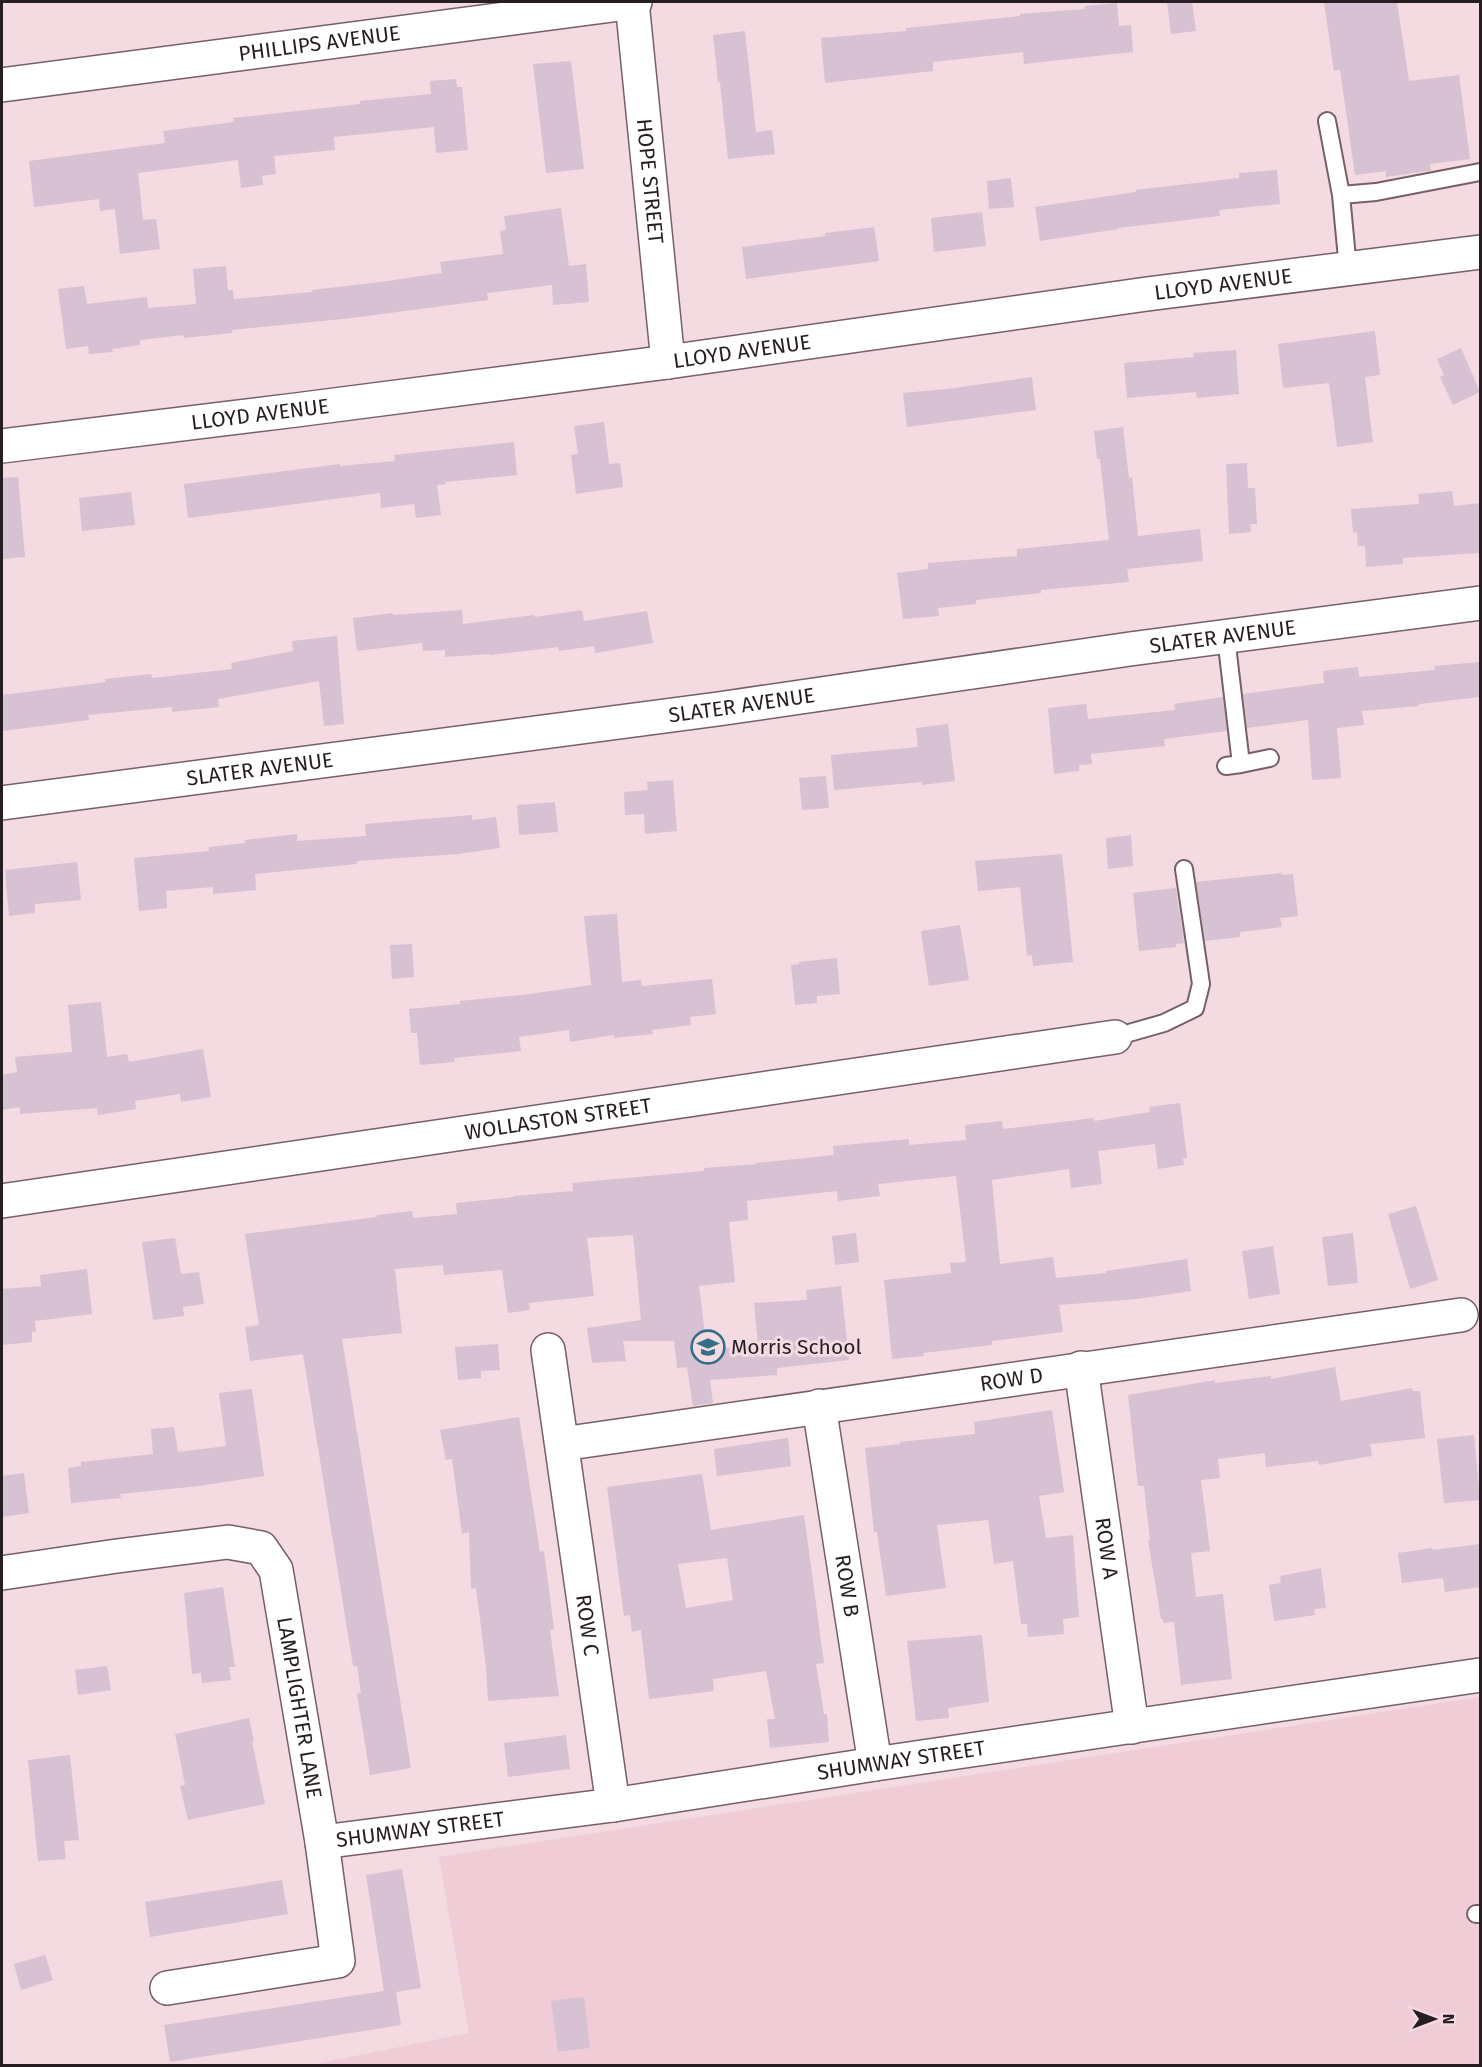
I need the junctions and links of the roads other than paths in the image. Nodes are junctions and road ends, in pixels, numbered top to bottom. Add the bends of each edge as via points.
1 (633, 2) edge
2 (2, 85) edge
3 (1327, 121) dead end
4 (1480, 172) edge
5 (1341, 195) junction
6 (1480, 252) edge
7 (1348, 269) junction
8 (668, 362) junction
9 (2, 446) edge
10 (1480, 603) edge
11 (1226, 636) junction
12 (1270, 758) dead end
13 (2, 802) edge
14 (1184, 869) dead end
15 (1115, 1037) joint
16 (2, 1201) edge
17 (1461, 1315) dead end
18 (548, 1350) dead end
19 (1081, 1368) junction
20 (819, 1406) junction
21 (562, 1444) junction
22 (2, 1573) edge
23 (1480, 1675) edge
24 (1132, 1727) junction
25 (875, 1764) junction
26 (613, 1806) junction
27 (322, 1842) junction
28 (167, 1988) dead end

1 - 2 street, PHILLIPS AVENUE
1 - 8 street, HOPE STREET
3 - 5 lane
4 - 5 lane
5 - 7 lane
6 - 7 street, LLOYD AVENUE
7 - 8 street, LLOYD AVENUE
8 - 9 street, LLOYD AVENUE
10 - 11 street, SLATER AVENUE
11 - 12 lane via 1233,765
11 - 13 street, SLATER AVENUE via 717,709
14 - 15 lane via 1201,984 1195,1008 1164,1023
15 - 16 street, WOLLASTON STREET
17 - 19 street, ROW D
18 - 21 street, ROW C
19 - 20 street, ROW D
19 - 24 street, ROW A
20 - 21 street, ROW D
20 - 25 street, ROW B
21 - 26 street, ROW C
22 - 27 street, LAMPLIGHTER LANE via 228,1542 261,1548 276,1570
23 - 24 street, SHUMWAY STREET
24 - 25 street, SHUMWAY STREET
25 - 26 street, SHUMWAY STREET
26 - 27 street, SHUMWAY STREET
27 - 28 street, LAMPLIGHTER LANE via 338,1961

